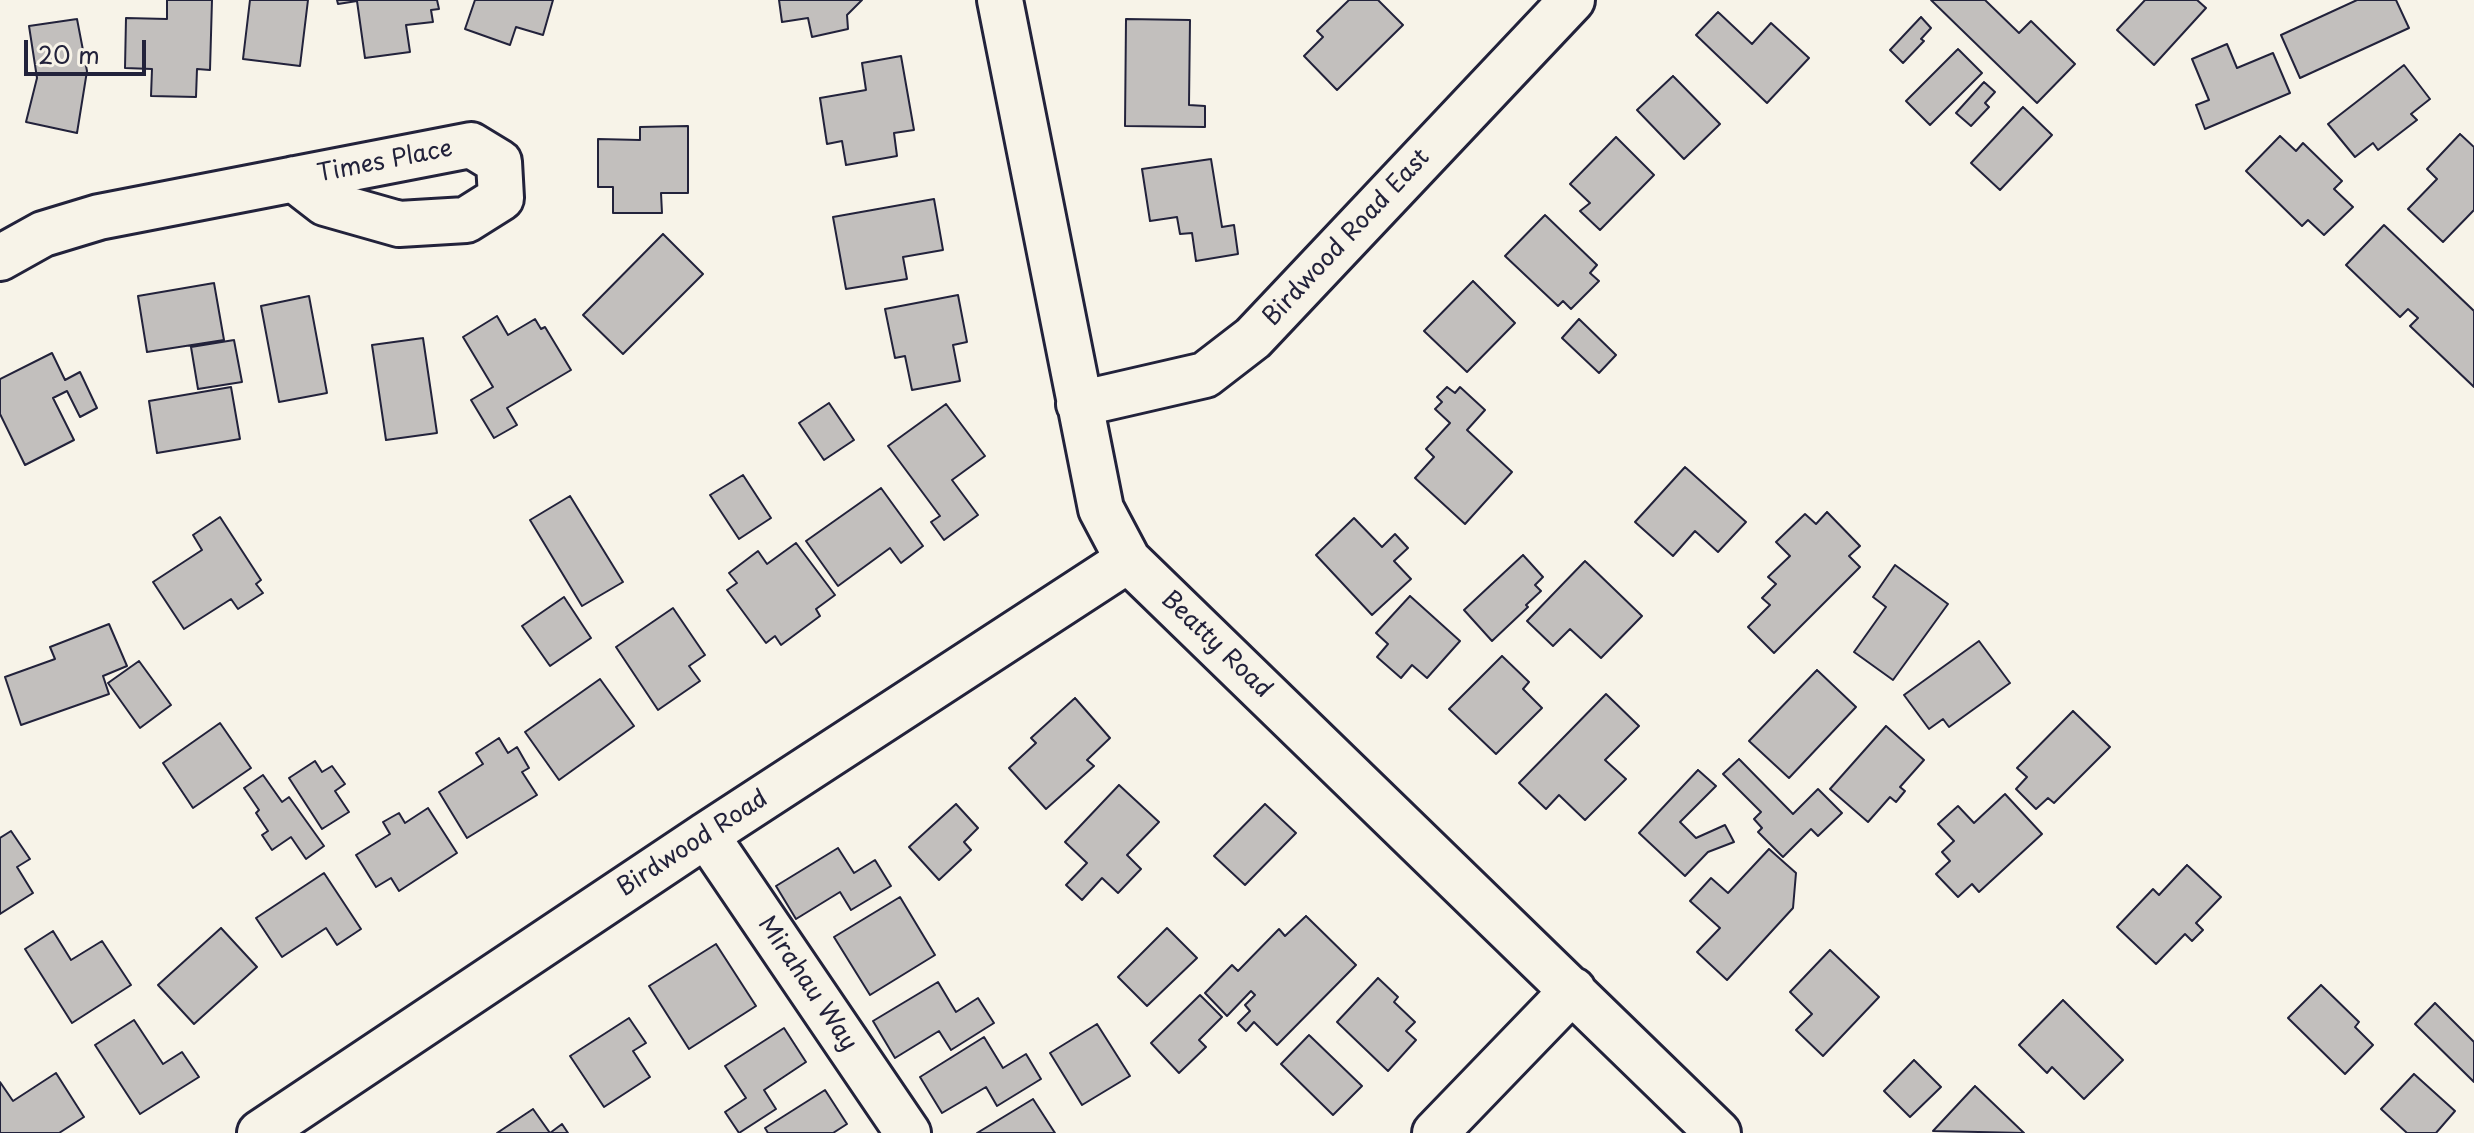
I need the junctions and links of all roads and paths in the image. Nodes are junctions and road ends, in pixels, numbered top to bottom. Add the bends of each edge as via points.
1 (1000, 0) edge
2 (1572, 0) edge
3 (294, 179) dead end
4 (0, 258) edge
5 (1079, 404) junction
6 (1128, 560) junction
7 (706, 835) junction
8 (1573, 990) junction
9 (260, 1133) edge
10 (908, 1133) edge
11 (1435, 1133) edge
12 (1718, 1133) edge

1 - 5 street, Beatty Road
2 - 5 street, Birdwood Road East via 1253,338 1205,375
3 - 4 street, Times Place via 99,217 43,234
5 - 6 street, Beatty Road via 1101,509
6 - 7 street, Birdwood Road
6 - 8 street, Beatty Road
7 - 9 street, Birdwood Road
7 - 10 street, Mirahau Way
8 - 11 street
8 - 12 street, Beatty Road

